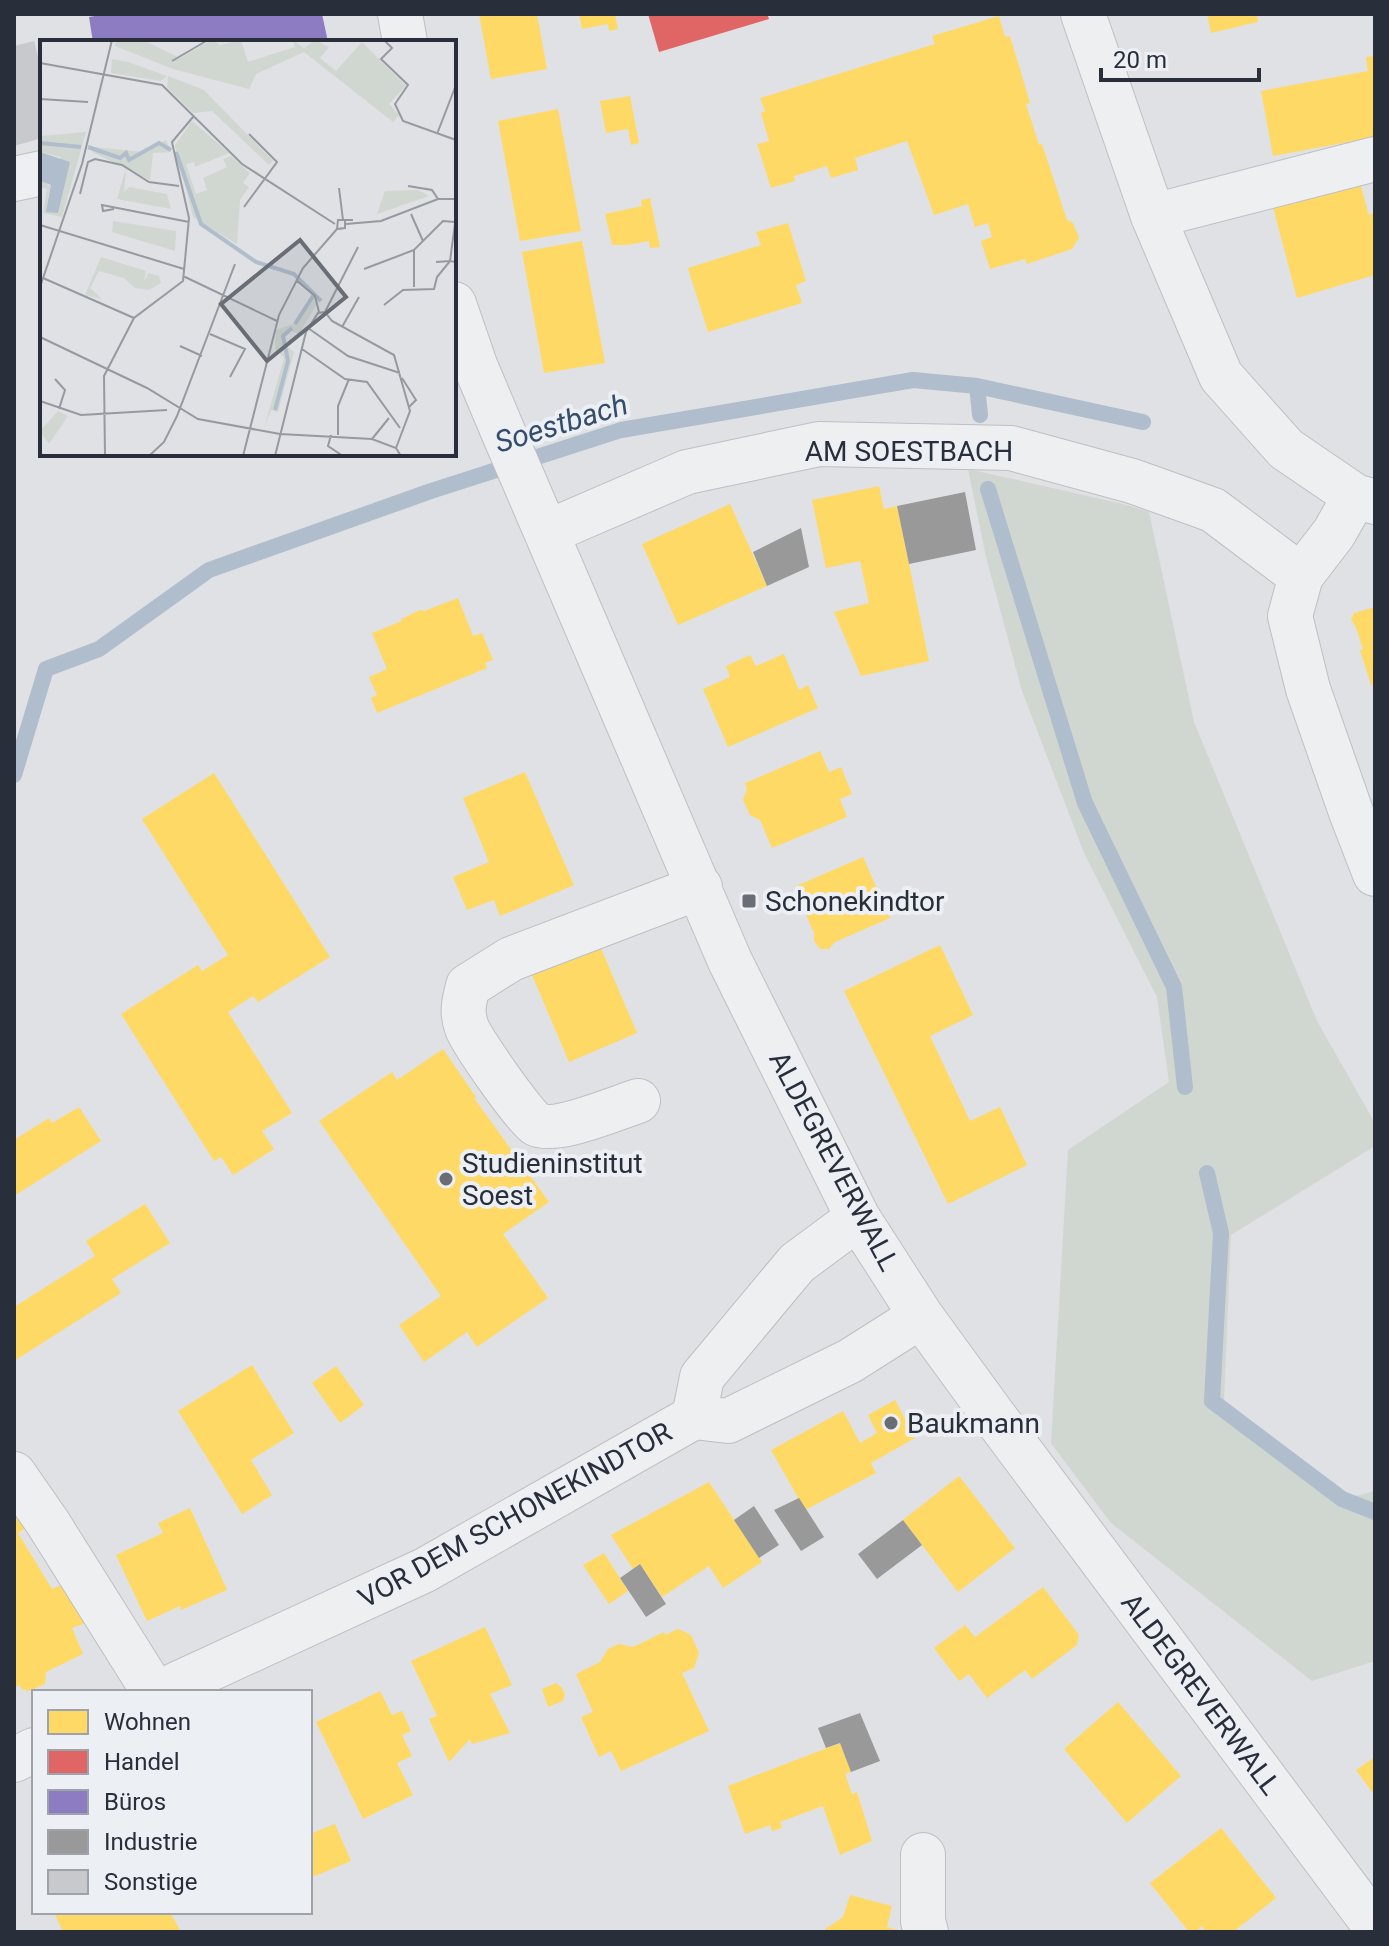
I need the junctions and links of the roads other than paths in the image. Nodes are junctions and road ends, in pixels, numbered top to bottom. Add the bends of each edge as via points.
1 (400, 14) edge
2 (1083, 14) edge
3 (405, 40) edge
4 (1375, 159) edge
5 (40, 173) edge
6 (14, 179) edge
7 (1153, 216) junction
8 (456, 310) edge
9 (1365, 499) edge
10 (542, 519) junction
11 (1301, 576) junction
12 (1375, 874) edge
13 (700, 887) junction
14 (638, 1101) dead end
15 (858, 1218) junction
16 (921, 1316) junction
17 (694, 1417) junction
18 (14, 1474) edge
19 (156, 1690) edge
20 (161, 1690) edge
21 (32, 1751) edge
22 (14, 1760) edge
23 (923, 1855) dead end
24 (1375, 1926) edge
25 (926, 1932) edge

1 - 3 street
2 - 7 street
4 - 7 street
5 - 6 street
7 - 9 street via 1221,376 1286,449
8 - 10 street, ALDEGREVERWALL
9 - 11 street
10 - 11 street, AM SOESTBACH via 687,472 819,444 1011,448 1213,510
10 - 13 street, ALDEGREVERWALL
11 - 12 street via 1290,616 1308,689
13 - 14 street via 511,959 468,986 462,1008 468,1031 536,1124 556,1127
13 - 15 street, ALDEGREVERWALL via 730,961
15 - 16 street, ALDEGREVERWALL
15 - 17 street, VOR DEM SCHONEKINDTOR via 797,1263 702,1377
16 - 17 street, VOR DEM SCHONEKINDTOR via 850,1361 728,1421
16 - 24 street, ALDEGREVERWALL
17 - 20 street, VOR DEM SCHONEKINDTOR via 425,1570
18 - 19 street
21 - 22 street
23 - 25 street

